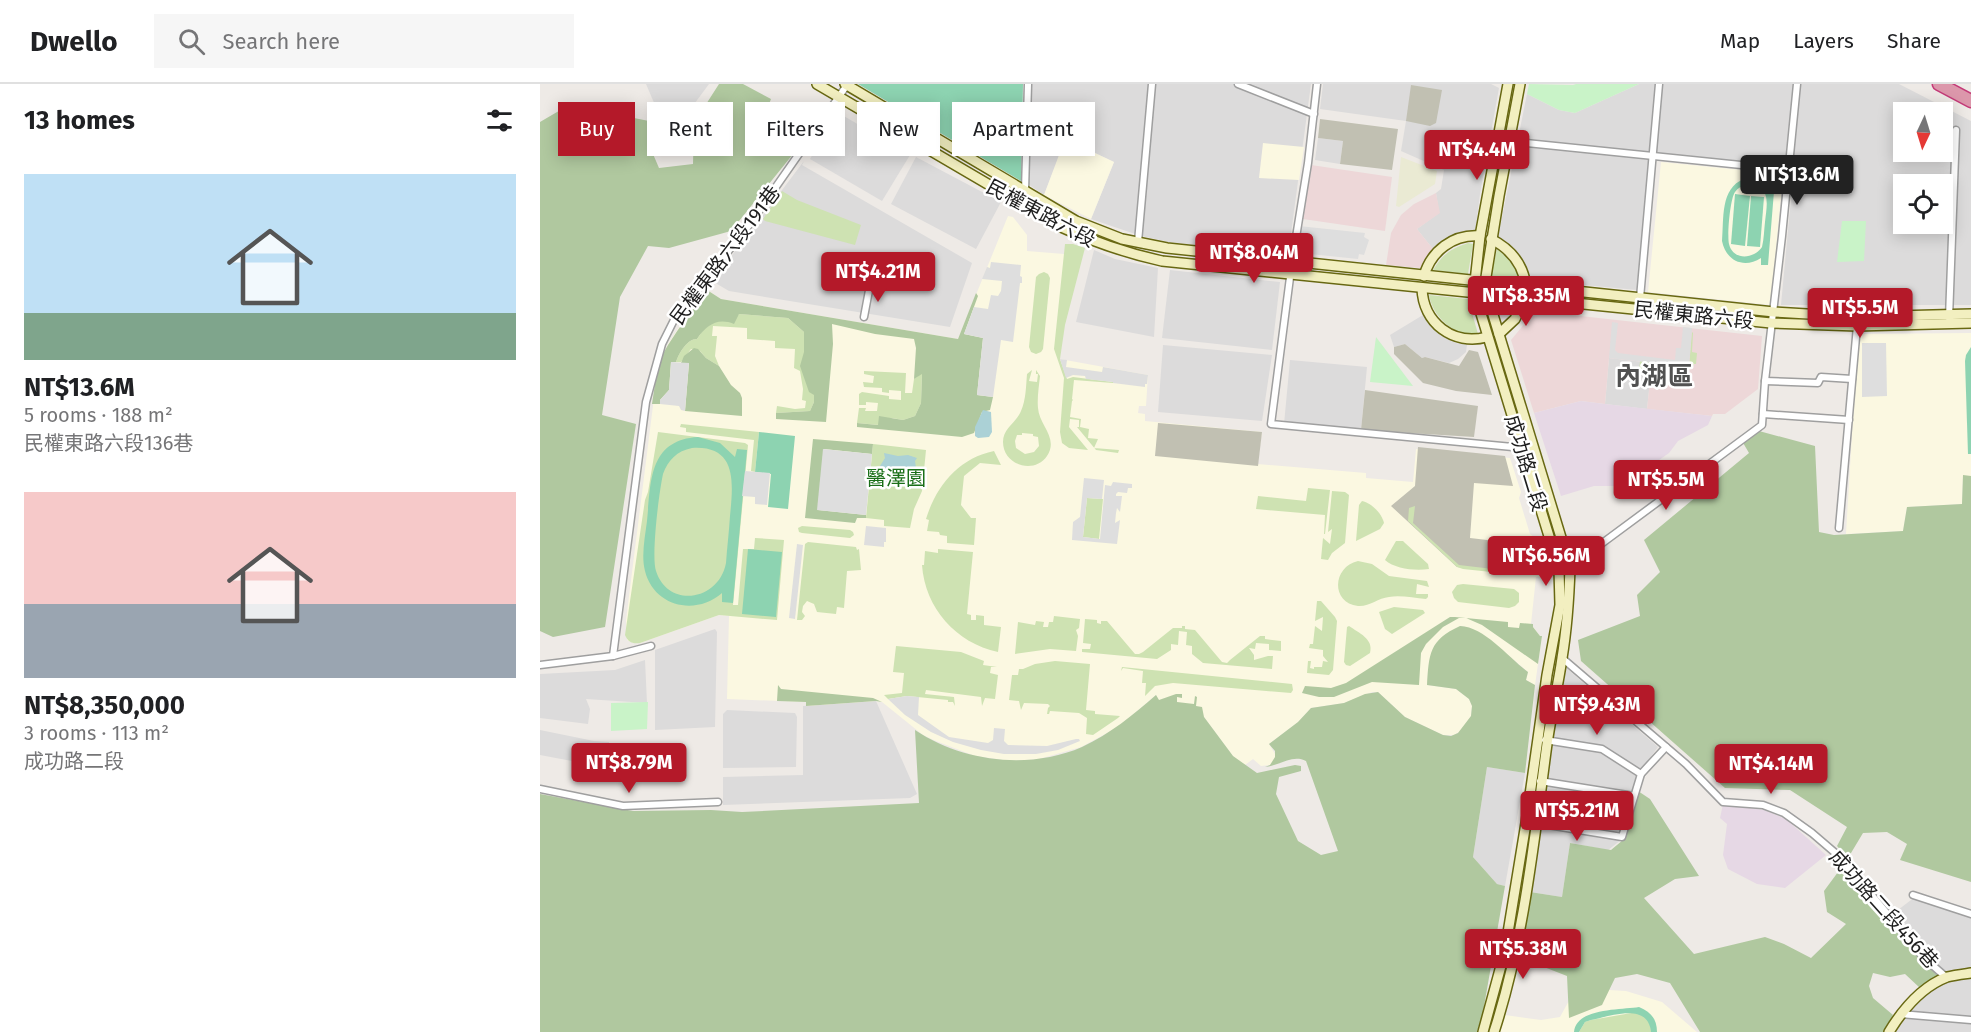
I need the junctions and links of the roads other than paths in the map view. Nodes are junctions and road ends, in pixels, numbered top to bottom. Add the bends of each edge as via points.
1 (1028, 84) edge
2 (1152, 84) edge
3 (1238, 84) edge
4 (1317, 84) edge
5 (1508, 84) edge
6 (1520, 84) edge
7 (1659, 84) edge
8 (1797, 84) edge
9 (1939, 84) edge
10 (821, 85) edge
11 (846, 85) edge
12 (839, 97) junction
13 (1971, 101) edge
14 (1314, 114) junction
15 (1956, 130) dead end
16 (1498, 140) junction
17 (1509, 141) junction
18 (1653, 156) junction
19 (1789, 170) junction
20 (1025, 192) junction
21 (1480, 236) junction
22 (1491, 240) junction
23 (1138, 242) junction
24 (1292, 262) junction
25 (1291, 274) junction
26 (1424, 276) junction
27 (1474, 282) junction
28 (1485, 283) junction
29 (870, 285) dead end
30 (1526, 286) junction
31 (1422, 288) junction
32 (1475, 294) junction
33 (1486, 295) junction
34 (1525, 298) junction
35 (1640, 298) junction
36 (1774, 312) junction
37 (1971, 314) edge
38 (864, 317) dead end
39 (1949, 319) junction
40 (1771, 323) junction
41 (1971, 323) edge
42 (1857, 326) junction
43 (1498, 334) junction
44 (1487, 338) junction
45 (1852, 379) junction
46 (1765, 381) junction
47 (1763, 414) junction
48 (1849, 420) junction
49 (1533, 445) junction
50 (1523, 448) junction
51 (1839, 528) dead end
52 (1570, 567) junction
53 (1559, 569) junction
54 (651, 646) dead end
55 (613, 656) junction
56 (1562, 658) junction
57 (540, 665) edge
58 (1543, 740) junction
59 (1666, 747) junction
60 (1641, 774) junction
61 (1538, 781) junction
62 (540, 789) edge
63 (1634, 796) junction
64 (718, 802) dead end
65 (1536, 823) junction
66 (1913, 894) dead end
67 (1971, 914) edge
68 (1971, 973) edge
69 (1947, 978) junction
70 (1900, 1014) junction
71 (1971, 1020) edge
72 (1483, 1032) edge
73 (1494, 1032) edge
74 (1889, 1032) edge

1 - 20 street
2 - 23 street
3 - 14 street
4 - 14 street
5 - 16 main road, 成功路二段
6 - 17 main road, 成功路二段
7 - 18 street
8 - 19 street
9 - 13 highway
10 - 12 main road, 民權東路六段
11 - 12 street, 民權東路六段191巷
11 - 20 main road, 民權東路六段
12 - 25 main road, 民權東路六段 via 978,180 1093,242 1162,261
12 - 55 street, 民權東路六段191巷 via 753,220 675,318 662,344 646,402
14 - 24 street
15 - 39 street
16 - 17 street
16 - 21 main road, 成功路二段
17 - 18 street
17 - 22 main road, 成功路二段
18 - 19 street
18 - 35 street
19 - 36 street
20 - 23 main road, 民權東路六段 via 1076,221
21 - 26 main road via 1462,237 1445,245
21 - 27 main road, 成功路二段
22 - 28 main road, 成功路二段
22 - 30 main road via 1513,255
23 - 24 main road, 民權東路六段
24 - 25 street
24 - 26 main road, 民權東路六段
25 - 31 main road, 民權東路六段
25 - 50 street via 1271,424
26 - 27 main road, 民權東路六段
27 - 28 main road, 民權東路六段
27 - 32 main road, 成功路二段
28 - 30 main road, 民權東路六段
28 - 33 main road, 成功路二段
29 - 38 street
30 - 35 main road, 民權東路六段
31 - 32 main road, 民權東路六段
31 - 44 main road via 1426,310 1439,327 1465,339
32 - 33 main road, 民權東路六段
32 - 44 main road, 成功路二段
33 - 34 main road, 民權東路六段
33 - 43 main road, 成功路二段
34 - 40 main road, 民權東路六段
34 - 43 main road via 1515,319
35 - 36 main road, 民權東路六段
36 - 39 main road, 民權東路六段
36 - 40 street
37 - 39 main road, 民權東路六段
39 - 41 main road, 民權東路六段
39 - 42 main road, 民權東路六段
40 - 42 main road, 民權東路六段
40 - 46 street
42 - 45 street
43 - 49 main road, 成功路二段
44 - 50 main road, 成功路二段
45 - 46 street via 1821,377 1818,383
45 - 48 street
46 - 47 street
47 - 48 street
47 - 52 street via 1762,425
48 - 51 street
49 - 50 street
49 - 52 main road, 成功路二段
50 - 53 main road, 成功路二段
52 - 53 street
52 - 56 main road, 成功路二段
53 - 58 main road, 成功路二段 via 1560,605
54 - 55 street
55 - 57 street
56 - 58 main road, 成功路二段
56 - 59 street, 成功路二段456巷
58 - 60 street via 1602,749
58 - 61 main road, 成功路二段
59 - 60 street
59 - 69 street, 成功路二段456巷 via 1723,802 1763,805 1784,813 1812,833 1840,857 1923,957
60 - 63 street
61 - 63 street
61 - 65 main road, 成功路二段
61 - 72 main road, 成功路二段 via 1505,951
62 - 64 street via 624,806
63 - 65 street via 1622,837
65 - 73 main road, 成功路二段 via 1515,958
66 - 67 street
68 - 69 main road
69 - 70 main road via 1916,997
70 - 71 street
70 - 74 main road

